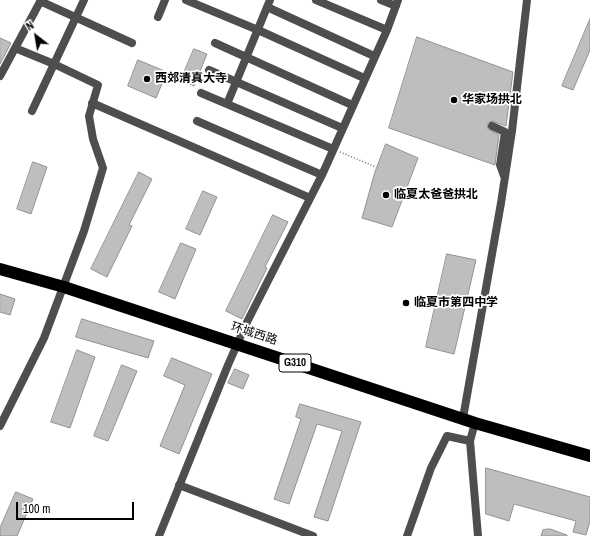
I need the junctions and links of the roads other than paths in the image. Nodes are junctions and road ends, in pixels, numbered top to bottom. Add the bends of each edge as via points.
1 (84, 0) edge
2 (165, 0) edge
3 (186, 0) edge
4 (316, 0) edge
5 (380, 0) edge
6 (527, 0) edge
7 (41, 1) edge
8 (397, 3) edge
9 (269, 4) edge
10 (75, 17) junction
11 (158, 17) dead end
12 (258, 30) junction
13 (386, 30) junction
14 (132, 43) dead end
15 (215, 43) dead end
16 (15, 48) junction
17 (374, 56) junction
18 (246, 57) junction
19 (54, 64) junction
20 (209, 70) dead end
21 (0, 76) edge
22 (364, 78) junction
23 (236, 82) junction
24 (201, 93) dead end
25 (92, 103) junction
26 (227, 104) junction
27 (352, 105) junction
28 (32, 110) dead end
29 (197, 121) dead end
30 (492, 126) dead end
31 (342, 128) junction
32 (333, 149) junction
33 (322, 175) junction
34 (505, 178) junction
35 (310, 198) junction
36 (0, 269) edge
37 (64, 287) junction
38 (238, 344) junction
39 (463, 418) junction
40 (475, 423) junction
41 (0, 426) edge
42 (470, 442) junction
43 (590, 456) edge
44 (179, 485) junction
45 (159, 536) edge
46 (314, 536) edge
47 (407, 536) edge
48 (478, 536) edge

1 - 10 street
2 - 11 street
3 - 12 street
4 - 13 street
5 - 8 street
6 - 34 street
7 - 10 street
7 - 16 street
8 - 13 street
9 - 12 street
9 - 17 street
10 - 14 street
10 - 19 street
12 - 18 street
12 - 22 street
13 - 17 street
15 - 18 street
16 - 19 street
16 - 21 street
17 - 22 street
18 - 23 street
18 - 27 street
19 - 25 street via 98,85
19 - 28 street
20 - 23 street
22 - 27 street
23 - 26 street
23 - 31 street
24 - 26 street
25 - 35 street
25 - 37 street via 89,116 103,168
26 - 32 street
27 - 31 street
29 - 33 street
30 - 34 street via 505,132 500,165
31 - 32 street
32 - 33 street
33 - 35 street
34 - 39 street
35 - 38 street
36 - 37 highway, 环城西路 / G310
37 - 38 highway, 环城西路 / G310
37 - 41 street via 44,338
38 - 39 highway, 环城西路 / G310
38 - 44 street
39 - 40 highway, 环城西路 / G310
40 - 42 street
40 - 43 highway, 环城西路 / G310
42 - 47 street via 446,436 431,468
42 - 48 street
44 - 45 street
44 - 46 street

